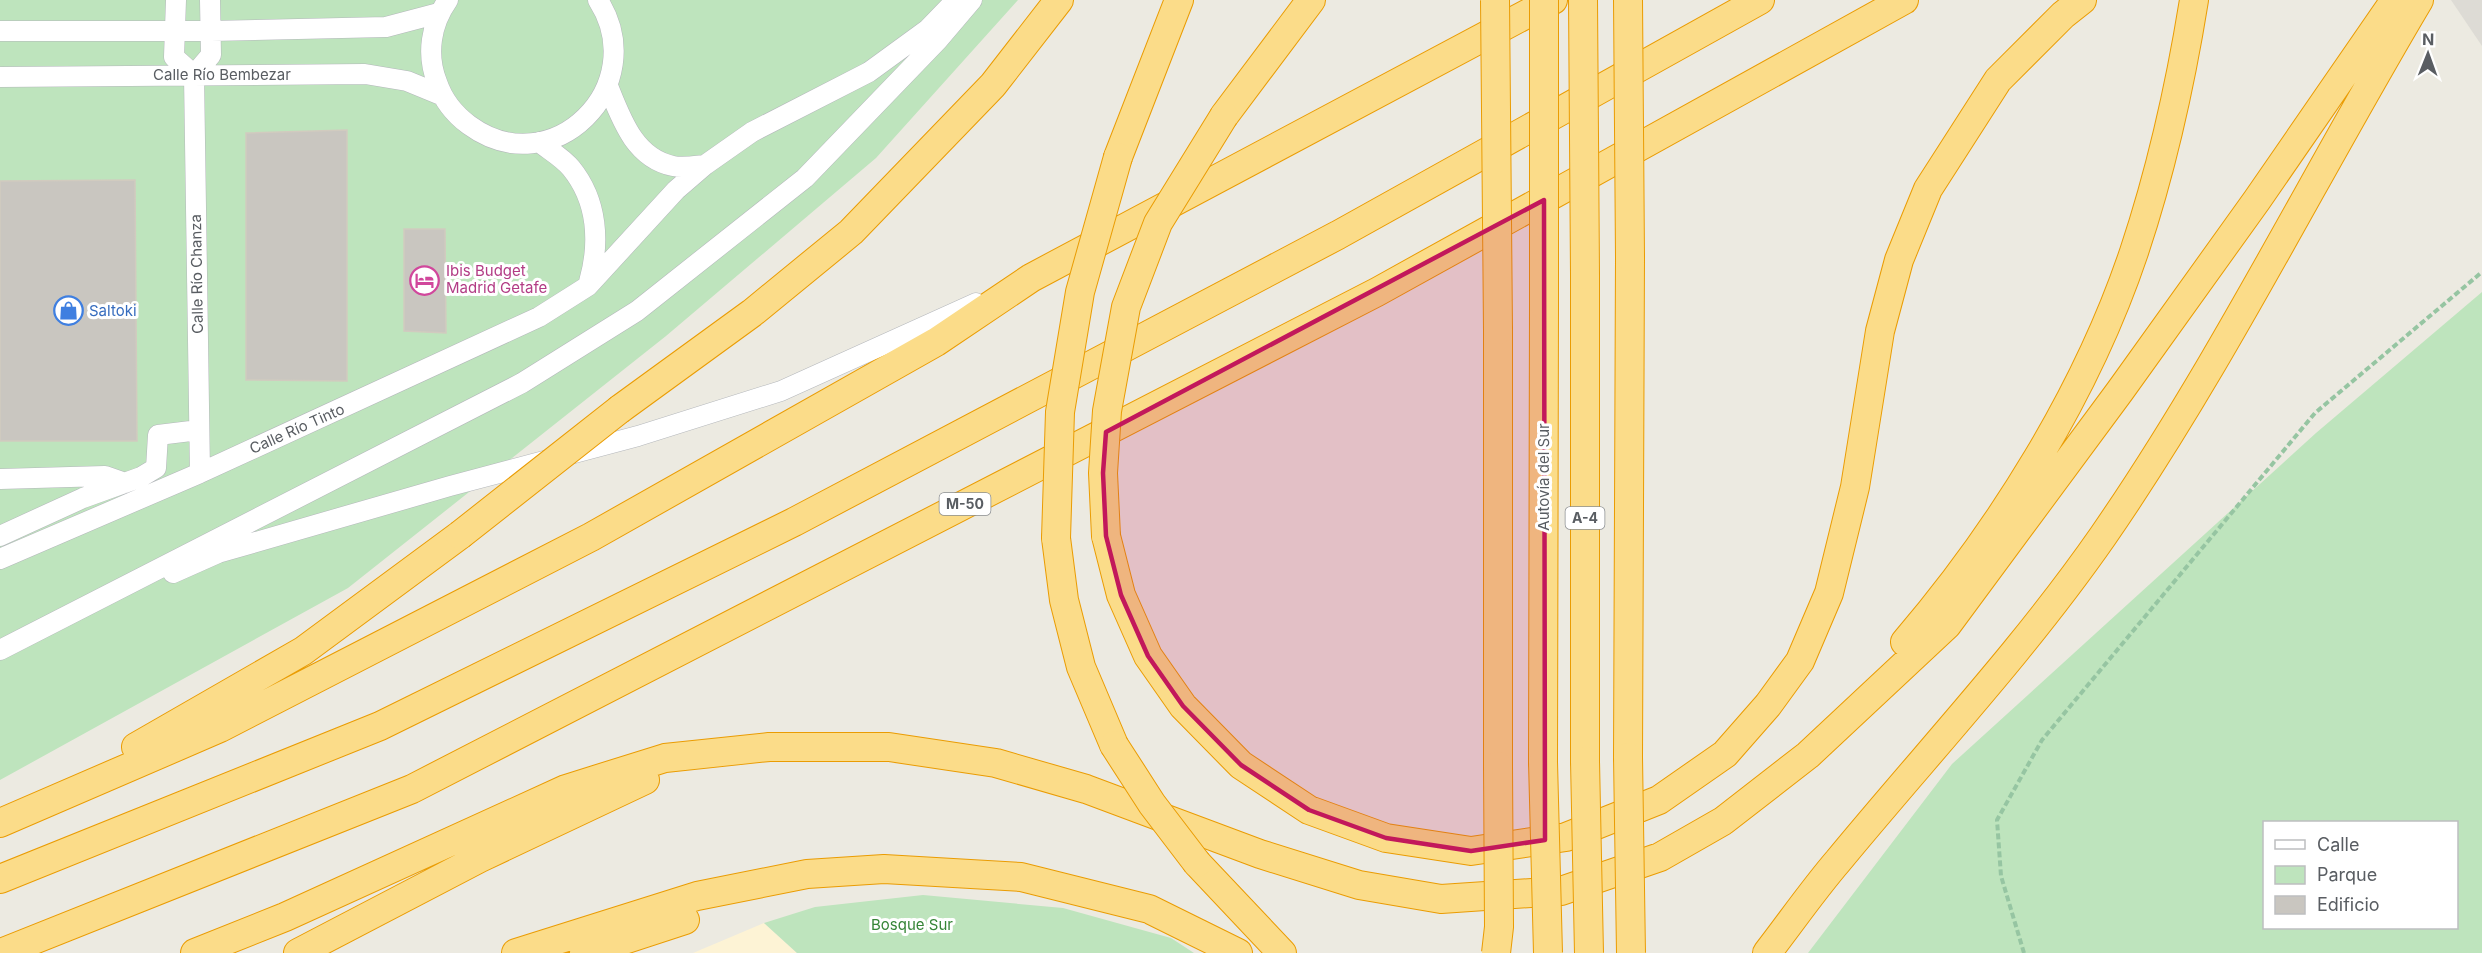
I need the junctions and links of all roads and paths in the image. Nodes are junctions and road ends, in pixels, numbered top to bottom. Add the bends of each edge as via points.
1 (176, 0) edge
2 (210, 0) edge
3 (598, 0) edge
4 (956, 0) edge
5 (972, 0) edge
6 (1059, 0) edge
7 (1179, 0) edge
8 (1311, 0) edge
9 (1495, 0) edge
10 (1544, 0) edge
11 (1553, 0) edge
12 (1583, 0) edge
13 (1628, 0) edge
14 (1760, 0) edge
15 (1904, 0) edge
16 (2082, 0) edge
17 (2194, 0) edge
18 (2395, 0) edge
19 (2419, 0) edge
20 (444, 6) edge
21 (175, 30) junction
22 (0, 31) edge
23 (211, 31) junction
24 (194, 75) junction
25 (0, 77) edge
26 (608, 86) junction
27 (441, 95) junction
28 (539, 142) junction
29 (705, 165) junction
30 (2482, 272) edge
31 (1031, 278) junction
32 (588, 286) junction
33 (199, 430) junction
34 (200, 473) junction
35 (0, 479) edge
36 (125, 483) junction
37 (83, 498) junction
38 (92, 519) junction
39 (0, 536) edge
40 (0, 559) edge
41 (0, 651) edge
42 (769, 747) junction
43 (1808, 755) junction
44 (0, 814) edge
45 (0, 823) edge
46 (884, 869) junction
47 (0, 879) edge
48 (1, 953) edge
49 (195, 953) edge
50 (298, 953) edge
51 (516, 953) edge
52 (584, 953) edge
53 (1239, 953) edge
54 (1282, 953) edge
55 (1496, 953) edge
56 (1548, 953) edge
57 (1589, 953) edge
58 (1631, 953) edge
59 (1767, 953) edge
60 (2024, 953) edge

1 - 21 street
2 - 23 street
3 - 26 street via 614,38 614,63
4 - 29 street, Calle Río Tinto via 928,29 869,72 752,132
5 - 41 street via 806,178 637,312 522,383
6 - 44 highway, bridge via 993,85 850,232 753,314 620,409 460,535 303,651 140,745
7 - 54 highway, bridge via 1118,158 1080,292 1060,412 1056,538 1064,600 1081,667 1114,745 1197,863
8 - 16 highway, bridge via 1224,116 1158,223 1126,307 1107,411 1103,473 1106,536 1121,595 1148,656 1183,706 1241,765 1309,810 1386,837 1471,851 1566,837 1659,800 1725,754 1800,661 1829,593 1855,487 1880,331 1899,260 1928,189 1998,80
9 - 55 highway, bridge via 1499,927
10 - 56 highway, Autovía del Sur / A-4, bridge via 1543,762
11 - 31 highway
12 - 57 highway, A-4, bridge
13 - 58 highway, bridge
14 - 47 highway via 1338,235 794,522 380,726
15 - 48 highway, M-50 via 1377,291 412,789
17 - 43 highway via 2180,87 2133,253 2099,339 2062,414 2002,513 1930,613
18 - 43 highway via 2258,200 1947,625
19 - 59 highway via 2254,292 2178,420 2102,536 2017,650 1836,863
20 - 23 street via 386,27
20 - 27 street via 431,41 432,70
21 - 22 street
21 - 23 street
21 - 24 street via 174,57
23 - 24 street via 211,56
24 - 25 street, Calle Río Bembezar
24 - 27 street, Calle Río Bembezar via 365,74 407,81
24 - 33 street, Calle Río Chanza
26 - 28 street via 597,106 580,124
26 - 29 street via 625,127 645,154 673,166
27 - 28 street via 458,117 480,134 511,143
28 - 32 street via 571,167 590,198 595,260
29 - 32 street, Calle Río Tinto via 676,190
30 - 60 path via 2315,413 2042,740 1997,820 2001,876
31 - 41 street via 781,391 638,436 218,553
31 - 45 highway via 936,342 591,537 220,728
32 - 34 street, Calle Río Tinto via 539,318
33 - 34 street, Calle Río Chanza
33 - 36 street via 158,435 156,468
34 - 38 street, Calle Río Tinto
35 - 36 street via 105,476
36 - 37 street
37 - 38 street
37 - 39 street
38 - 40 street, Calle Río Tinto
42 - 43 highway via 889,747 996,763 1086,789 1260,854 1359,885 1441,898 1561,891 1660,857 1723,821
42 - 49 highway via 665,758 566,789 285,917
42 - 50 highway via 640,782 480,858
46 - 51 highway via 807,874 697,896
46 - 52 highway via 699,916
46 - 53 highway via 1021,878 1149,909

